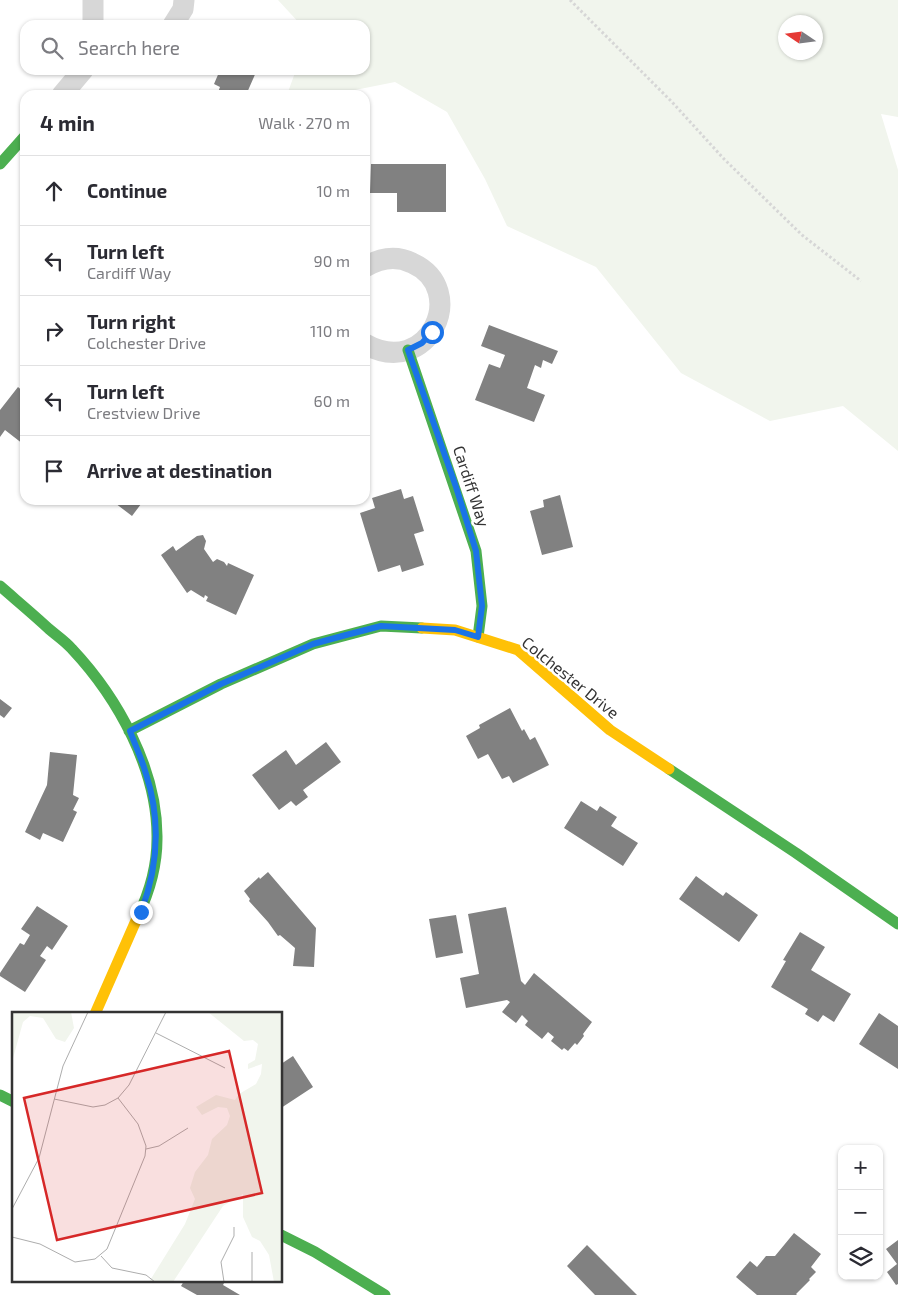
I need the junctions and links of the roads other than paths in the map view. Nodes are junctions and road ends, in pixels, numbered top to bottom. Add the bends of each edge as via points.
1 (93, 0) edge
2 (184, 0) edge
3 (93, 20) edge
4 (176, 20) edge
5 (79, 75) edge
6 (66, 90) edge
7 (20, 142) edge
8 (0, 164) edge
9 (370, 264) edge
10 (370, 347) edge
11 (408, 350) junction
12 (0, 586) edge
13 (478, 637) junction
14 (130, 731) junction
15 (898, 924) edge
16 (96, 1012) edge
17 (0, 1095) edge
18 (12, 1101) edge
19 (282, 1236) edge
20 (385, 1295) edge

1 - 3 street
2 - 4 street
5 - 6 street
7 - 8 street
9 - 11 street via 390,258 405,260 419,266 437,289 440,304 432,332 422,343
10 - 11 street via 392,353
11 - 13 street, Cardiff Way via 476,551 482,606
12 - 14 street via 71,648 107,692
13 - 14 street, Colchester Drive via 455,630 381,626 346,635 313,644 221,684
13 - 15 street, Colchester Drive via 518,650 610,730
14 - 16 street via 153,802 156,857 148,894
17 - 18 street
19 - 20 street

